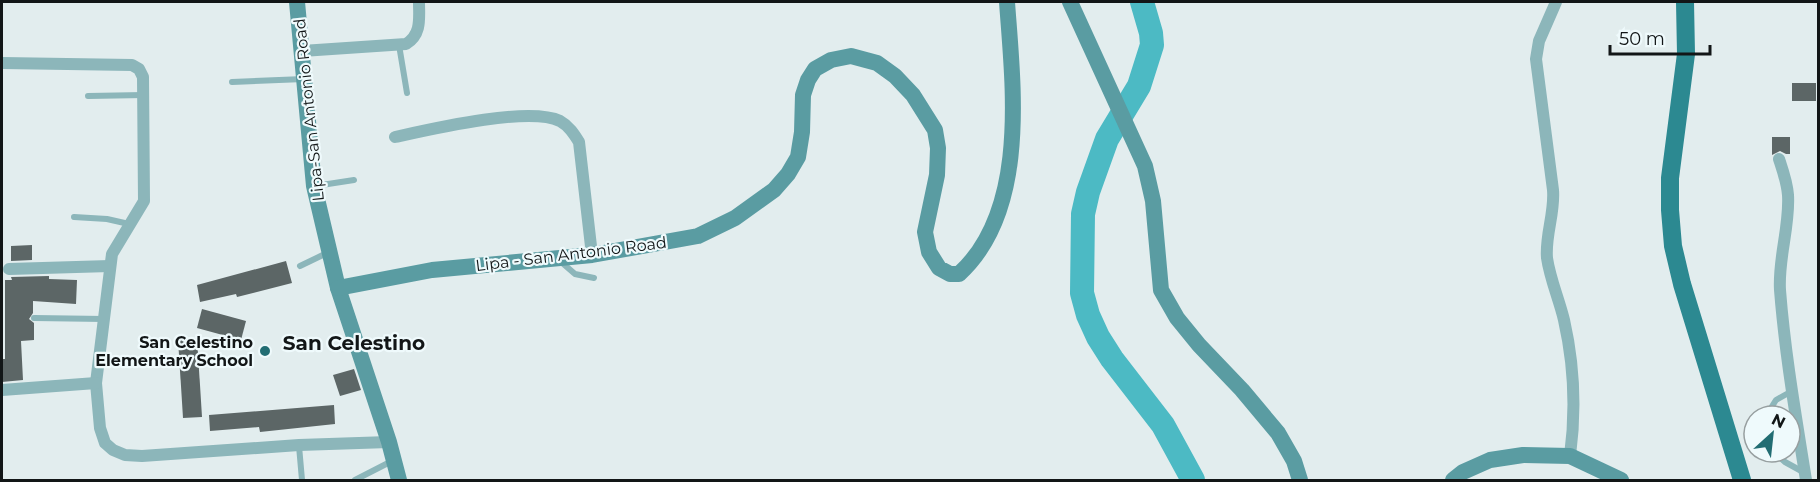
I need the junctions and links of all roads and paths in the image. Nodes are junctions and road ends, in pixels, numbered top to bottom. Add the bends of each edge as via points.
1 (297, 2) edge
2 (420, 2) edge
3 (1007, 2) edge
4 (1070, 2) edge
5 (1556, 2) edge
6 (1685, 2) edge
7 (399, 45) junction
8 (302, 51) junction
9 (2, 63) edge
10 (304, 79) junction
11 (232, 82) dead end
12 (407, 93) dead end
13 (88, 96) dead end
14 (144, 96) junction
15 (395, 137) dead end
16 (1779, 159) dead end
17 (354, 180) dead end
18 (314, 186) junction
19 (74, 218) dead end
20 (129, 224) junction
21 (329, 252) junction
22 (592, 255) junction
23 (557, 258) junction
24 (110, 266) junction
25 (300, 266) dead end
26 (9, 269) dead end
27 (594, 278) dead end
28 (338, 288) junction
29 (34, 318) dead end
30 (104, 319) junction
31 (96, 383) junction
32 (2, 390) edge
33 (1792, 391) junction
34 (1774, 404) edge
35 (389, 442) junction
36 (299, 445) junction
37 (1570, 456) junction
38 (394, 460) junction
39 (1788, 464) edge
40 (1806, 477) edge
41 (302, 480) edge
42 (355, 480) edge
43 (399, 480) edge
44 (1300, 480) edge
45 (1453, 480) edge
46 (1621, 480) edge
47 (1742, 480) edge

1 - 8 street, Lipa-San Antonio Road
2 - 7 street via 418,33 413,40
3 - 22 street, Lipa - San Antonio Road via 1013,117 1010,167 999,212 971,264 959,274 939,268 929,252 925,232 937,175 935,130 913,95 895,76 877,63 850,56 815,69 808,80 803,95 798,157 774,190 735,218 698,236
4 - 44 street via 1145,166 1153,201 1161,290 1199,345 1278,433
5 - 37 street via 1539,41 1536,59 1554,200 1546,245 1564,322 1575,398
6 - 47 main road via 1686,54 1670,178 1673,246
7 - 8 street
7 - 12 lane
8 - 10 street, Lipa-San Antonio Road
9 - 14 street via 132,65 143,76
10 - 11 lane
10 - 18 street, Lipa-San Antonio Road
13 - 14 lane
14 - 20 street via 145,194
15 - 22 street via 500,118 543,116 561,122 579,142
16 - 33 street via 1788,198 1780,288
17 - 18 lane
18 - 21 street, Lipa-San Antonio Road
19 - 20 lane
20 - 24 street via 115,246
21 - 25 lane
21 - 28 street, Lipa-San Antonio Road
22 - 23 street, Lipa - San Antonio Road
23 - 27 lane via 575,274
23 - 28 street, Lipa - San Antonio Road via 432,270
24 - 26 street
24 - 30 street
28 - 35 street, Lipa-San Antonio Road
29 - 30 lane
30 - 31 street
31 - 32 street
31 - 36 street via 105,443 125,454 173,455
33 - 34 lane
33 - 40 street
35 - 36 street
35 - 38 street, Lipa-San Antonio Road
36 - 41 lane
37 - 45 street via 1523,455 1490,460
37 - 46 street
38 - 42 lane
38 - 43 street, Lipa-San Antonio Road
39 - 40 lane

